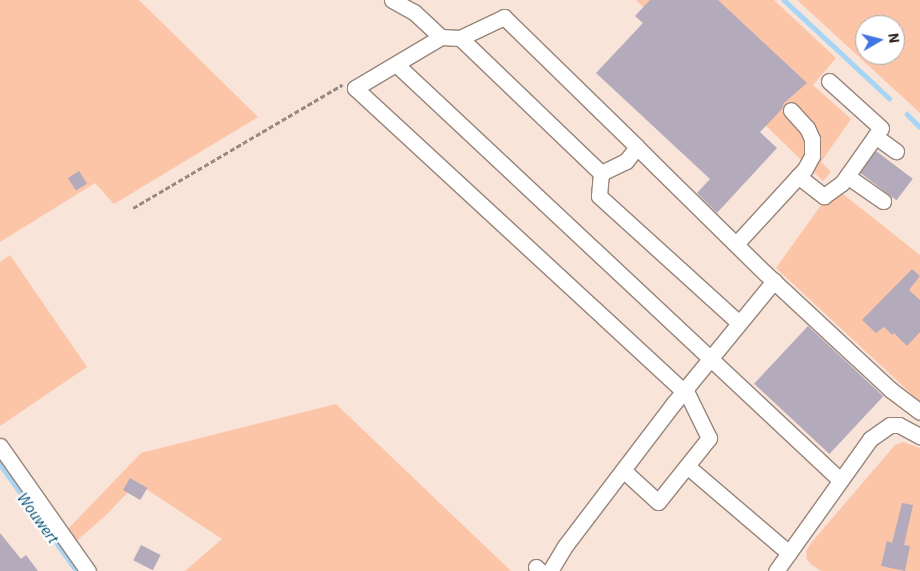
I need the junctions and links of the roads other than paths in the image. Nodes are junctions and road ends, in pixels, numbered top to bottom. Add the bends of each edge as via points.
1 (392, 0) edge
2 (441, 37) junction
3 (460, 38) junction
4 (396, 65) junction
5 (829, 81) dead end
6 (791, 110) dead end
7 (875, 136) junction
8 (637, 147) junction
9 (896, 151) dead end
10 (601, 173) junction
11 (798, 176) junction
12 (847, 176) junction
13 (883, 201) dead end
14 (736, 244) junction
15 (774, 281) junction
16 (739, 324) junction
17 (710, 359) junction
18 (684, 390) junction
19 (905, 402) junction
20 (920, 412) edge
21 (896, 425) junction
22 (920, 436) edge
23 (0, 446) edge
24 (687, 466) junction
25 (622, 470) junction
26 (840, 480) junction
27 (789, 553) junction
28 (542, 570) edge
29 (88, 571) edge
30 (776, 571) edge

1 - 2 street via 414,12
2 - 3 street
2 - 4 street
3 - 8 street via 504,17
3 - 10 street
4 - 17 street
4 - 18 street via 355,88
5 - 7 street via 881,128
6 - 11 street via 808,128 812,139 812,156
7 - 9 street
7 - 12 street
8 - 10 street via 626,160
8 - 14 street
10 - 16 street via 598,196
11 - 12 street via 824,196
11 - 14 street
12 - 13 street
14 - 15 street
15 - 16 street
15 - 19 street
16 - 17 street
17 - 18 street
17 - 26 street
18 - 24 street via 709,438
18 - 25 street
19 - 20 street
19 - 21 street
21 - 22 street
21 - 26 street via 890,425 870,439
23 - 29 street
24 - 25 street via 658,502
24 - 27 street
25 - 28 street via 565,546
26 - 27 street
27 - 30 street

